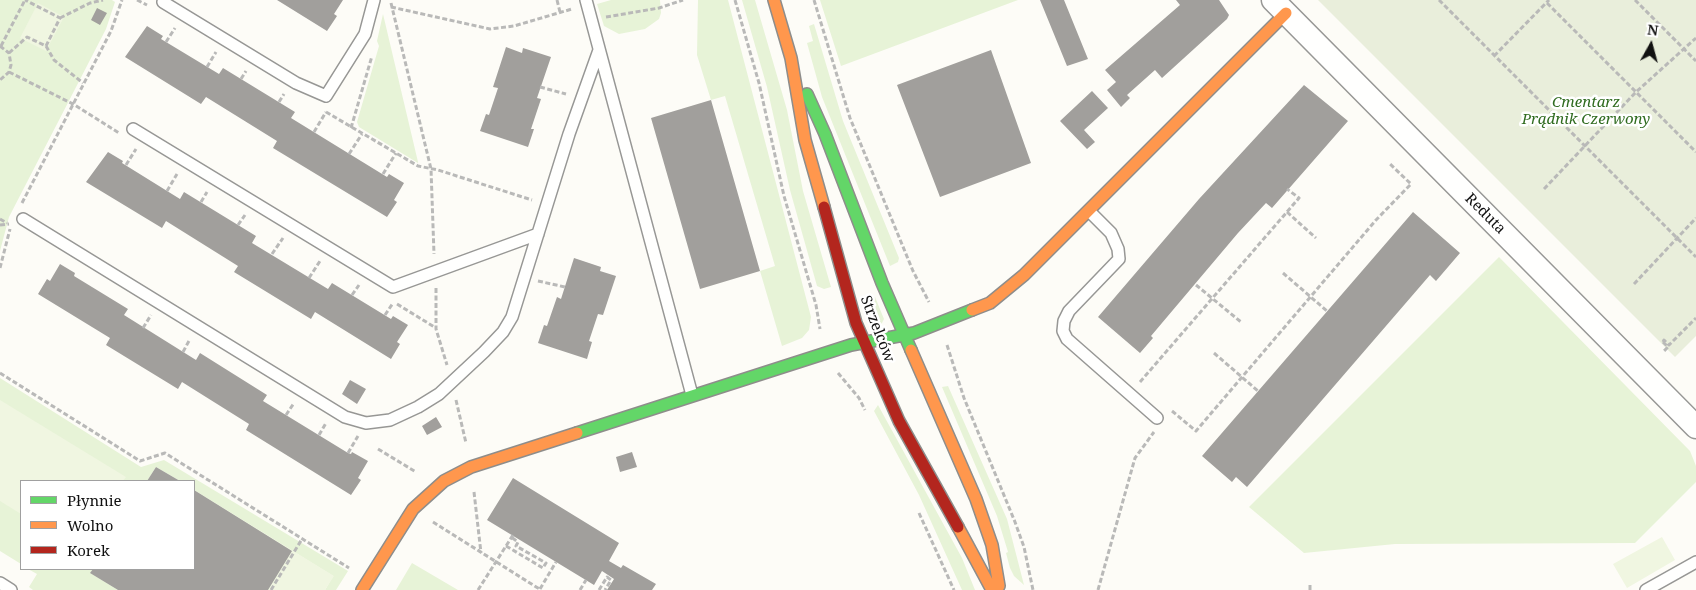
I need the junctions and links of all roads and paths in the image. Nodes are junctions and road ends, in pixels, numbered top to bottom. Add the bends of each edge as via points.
1 (25, 0) edge
2 (103, 0) edge
3 (115, 0) edge
4 (374, 0) edge
5 (390, 0) edge
6 (556, 0) edge
7 (683, 0) edge
8 (735, 0) edge
9 (774, 0) edge
10 (814, 0) edge
11 (1439, 0) edge
12 (1635, 0) edge
13 (1548, 1) edge
14 (122, 2) edge
15 (163, 2) dead end
16 (587, 2) edge
17 (1279, 7) edge
18 (392, 8) junction
19 (560, 12) junction
20 (60, 18) junction
21 (592, 20) junction
22 (178, 24) dead end
23 (365, 34) junction
24 (1696, 38) edge
25 (166, 42) dead end
26 (0, 46) edge
27 (46, 46) junction
28 (218, 48) dead end
29 (600, 50) junction
30 (1685, 50) junction
31 (9, 52) junction
32 (1494, 56) junction
33 (791, 58) junction
34 (1696, 61) edge
35 (207, 67) dead end
36 (9, 72) junction
37 (0, 80) edge
38 (83, 83) junction
39 (540, 87) dead end
40 (1636, 92) junction
41 (326, 96) junction
42 (581, 98) junction
43 (73, 104) junction
44 (326, 112) junction
45 (352, 128) junction
46 (132, 129) joint
47 (314, 132) dead end
48 (362, 134) junction
49 (1584, 145) junction
50 (1696, 152) edge
51 (396, 153) junction
52 (349, 154) dead end
53 (1390, 164) dead end
54 (431, 169) junction
55 (383, 174) dead end
56 (1287, 188) dead end
57 (1544, 188) dead end
58 (547, 205) junction
59 (1089, 210) junction
60 (1287, 212) junction
61 (19, 214) junction
62 (1696, 218) edge
63 (0, 219) edge
64 (9, 224) junction
65 (0, 225) edge
66 (538, 234) junction
67 (1676, 237) junction
68 (1316, 238) dead end
69 (1696, 257) edge
70 (0, 268) edge
71 (539, 271) dead end
72 (435, 273) junction
73 (1283, 273) dead end
74 (531, 279) junction
75 (1634, 284) dead end
76 (1196, 285) dead end
77 (565, 287) dead end
78 (393, 288) junction
79 (534, 288) dead end
80 (1312, 297) junction
81 (1212, 298) junction
82 (933, 309) dead end
83 (1327, 311) dead end
84 (1696, 318) edge
85 (1241, 322) dead end
86 (436, 329) junction
87 (905, 335) junction
88 (821, 336) dead end
89 (946, 342) dead end
90 (864, 343) junction
91 (1663, 352) dead end
92 (1214, 353) dead end
93 (835, 370) dead end
94 (0, 373) edge
95 (1242, 378) junction
96 (452, 382) junction
97 (1139, 383) junction
98 (1136, 387) dead end
99 (1146, 389) dead end
100 (1258, 391) dead end
101 (462, 393) dead end
102 (692, 395) junction
103 (456, 399) junction
104 (449, 404) dead end
105 (1167, 407) dead end
106 (868, 415) dead end
107 (1157, 418) joint
108 (1696, 427) edge
109 (351, 432) dead end
110 (358, 436) junction
111 (364, 437) dead end
112 (378, 449) dead end
113 (468, 450) dead end
114 (348, 453) dead end
115 (421, 476) dead end
116 (474, 490) dead end
117 (916, 504) dead end
118 (428, 518) dead end
119 (302, 538) junction
120 (506, 546) junction
121 (482, 553) junction
122 (496, 562) junction
123 (556, 562) dead end
124 (1696, 562) edge
125 (352, 570) dead end
126 (586, 580) dead end
127 (0, 583) edge
128 (1310, 584) dead end
129 (11, 590) edge
130 (271, 590) edge
131 (362, 590) edge
132 (478, 590) edge
133 (540, 590) edge
134 (580, 590) edge
135 (599, 590) edge
136 (605, 590) edge
137 (954, 590) edge
138 (992, 590) edge
139 (999, 590) edge
140 (1032, 590) edge
141 (1098, 590) edge
142 (1310, 590) edge
143 (1646, 590) edge

1 - 20 path
1 - 26 path
2 - 20 path
3 - 14 path
4 - 18 path
4 - 23 lane
5 - 18 path
6 - 19 path
7 - 21 path via 659,8
8 - 88 path via 759,83 784,196 816,305
9 - 33 street, Strzelców
10 - 82 path via 850,118 912,271
11 - 32 path
12 - 30 path
13 - 32 path
13 - 40 path
14 - 38 path via 111,31
15 - 41 lane via 296,84
16 - 19 path
16 - 21 lane
17 - 59 street
17 - 108 street, Reduta
18 - 19 path via 490,29 514,26
18 - 54 path
20 - 27 path
21 - 29 lane
22 - 25 path
23 - 41 lane
23 - 45 path via 373,40 371,64
24 - 30 path
26 - 31 path
27 - 31 path via 27,38
27 - 38 path via 54,60
28 - 35 path
29 - 42 lane
29 - 102 lane
30 - 34 path
30 - 40 path
31 - 36 path
32 - 49 path
33 - 87 street, Strzelców via 825,134
33 - 90 street, Strzelców via 805,140
36 - 37 path
36 - 43 path
38 - 43 path
39 - 42 path
40 - 49 path
40 - 50 path
41 - 44 path via 318,108
42 - 58 lane
43 - 46 path via 127,138
43 - 61 path
44 - 45 path
44 - 47 path
45 - 48 path
46 - 78 lane
48 - 51 path
48 - 52 path
49 - 57 path
49 - 67 path
51 - 54 path via 418,166
51 - 55 path
53 - 80 path via 1411,184 1376,220
54 - 58 path
54 - 72 path
56 - 60 path via 1299,198
58 - 66 lane
59 - 87 street via 1024,275 990,303
59 - 107 lane via 1111,233 1118,259 1069,311 1063,331 1067,340
60 - 68 path
60 - 81 path
61 - 64 path
61 - 96 lane via 345,417 358,422 390,420 439,394
62 - 67 path
63 - 64 path
64 - 65 path
64 - 70 path
66 - 72 lane
66 - 74 lane
67 - 69 path
67 - 75 path
71 - 74 path
72 - 78 lane
72 - 86 path
73 - 80 path
74 - 77 path
74 - 79 path
74 - 96 lane via 504,332
76 - 81 path
78 - 86 path via 393,302
80 - 83 path
80 - 95 path
81 - 85 path
81 - 97 path
84 - 91 path via 1669,345 1664,340 1668,347
86 - 96 path
87 - 90 street
87 - 139 street, Strzelców via 976,499 992,545
89 - 140 path via 964,398 1024,547
90 - 102 street
90 - 138 street, Strzelców via 899,421
92 - 95 path
93 - 106 path via 859,398
94 - 119 path via 140,462 165,453
95 - 100 path
95 - 105 path via 1196,431
96 - 103 path
97 - 98 path
97 - 99 path
101 - 103 path
102 - 131 street via 471,467 444,481 413,509
103 - 104 path
103 - 113 path
107 - 141 path via 1153,436 1134,458
109 - 110 path
110 - 111 path
110 - 114 path
112 - 115 path
116 - 121 path
117 - 137 path
118 - 121 path
119 - 125 path
119 - 130 path
120 - 120 path via 512,536 518,542 516,546 546,563 543,568
120 - 122 path
121 - 122 path
122 - 132 path
122 - 133 path
123 - 133 path
124 - 143 lane
126 - 134 path
127 - 129 lane
128 - 142 path
135 - 136 path via 607,577 611,580

